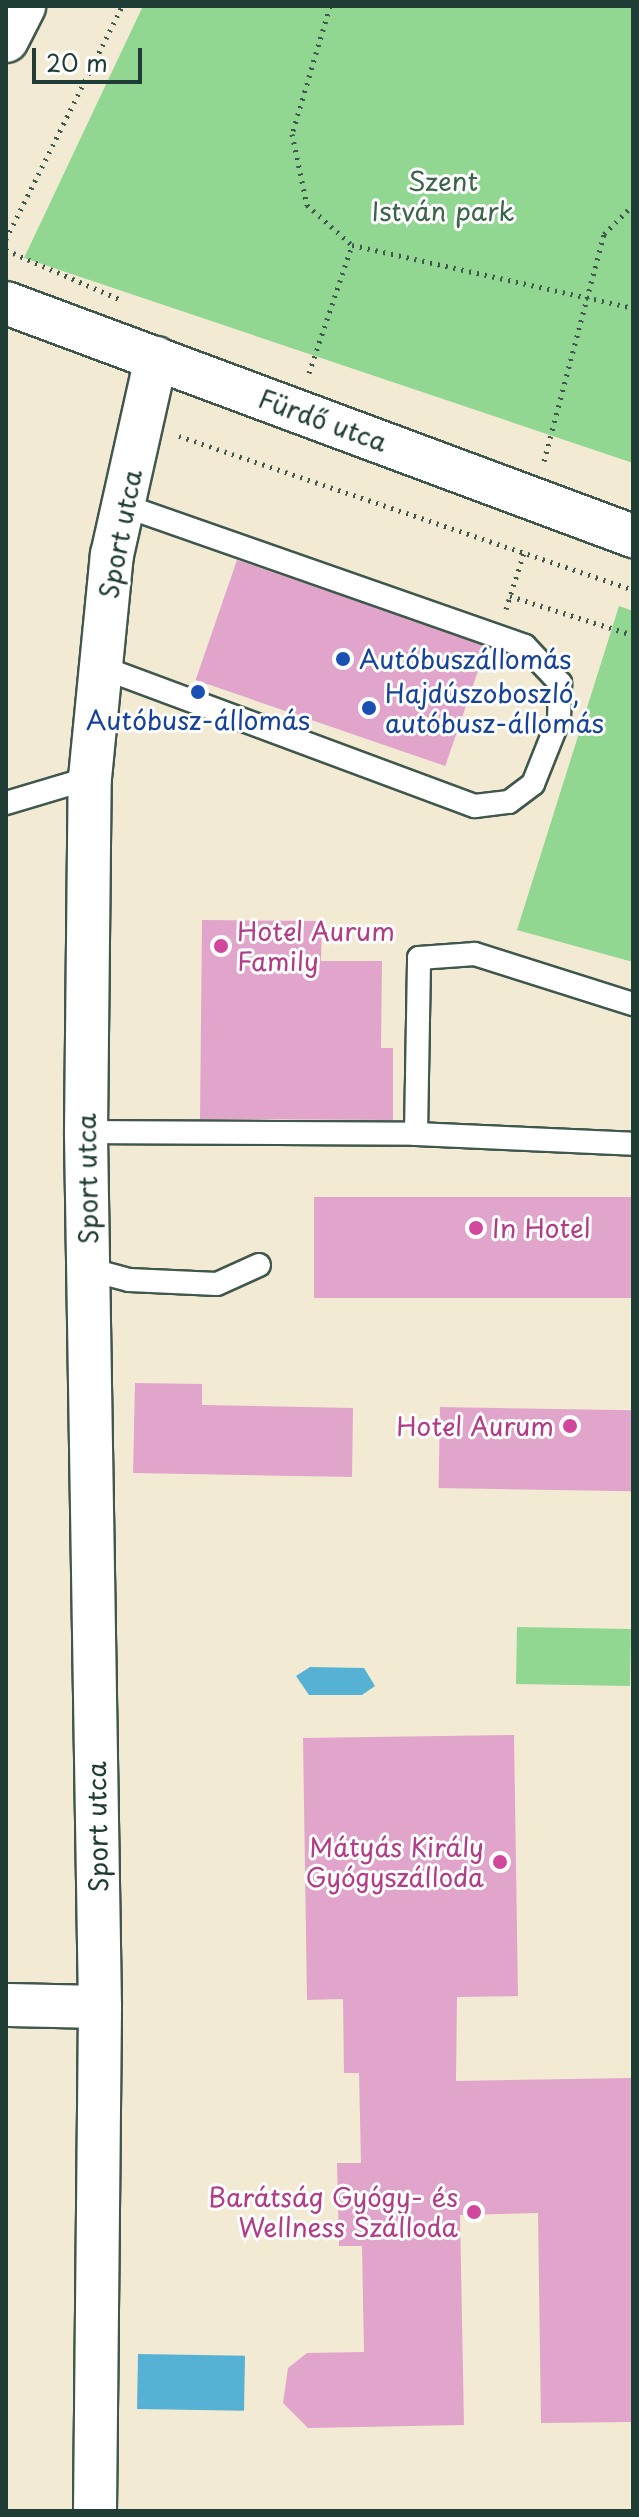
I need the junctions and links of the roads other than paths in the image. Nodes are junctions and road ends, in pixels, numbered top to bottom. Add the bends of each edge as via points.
1 (23, 6) edge
2 (6, 40) edge
3 (8, 302) edge
4 (156, 358) junction
5 (125, 506) junction
6 (633, 536) edge
7 (98, 666) junction
8 (90, 778) junction
9 (6, 803) edge
10 (633, 1004) edge
11 (86, 1132) junction
12 (416, 1134) junction
13 (633, 1144) edge
14 (259, 1265) dead end
15 (88, 1269) junction
16 (6, 2005) edge
17 (100, 2007) junction
18 (95, 2511) edge

1 - 2 street
3 - 4 street, Fürdő utca
4 - 5 street, Sport utca
4 - 6 street, Fürdő utca
5 - 7 street, Sport utca
5 - 7 lane via 497,636 544,659 562,699 533,784 491,807
7 - 8 street, Sport utca
8 - 9 lane
8 - 11 street, Sport utca
10 - 12 lane via 475,954 419,958
11 - 12 lane
11 - 15 street, Sport utca
12 - 13 lane
14 - 15 lane via 217,1284 129,1280
15 - 17 street, Sport utca
16 - 17 street
17 - 18 street, Sport utca

